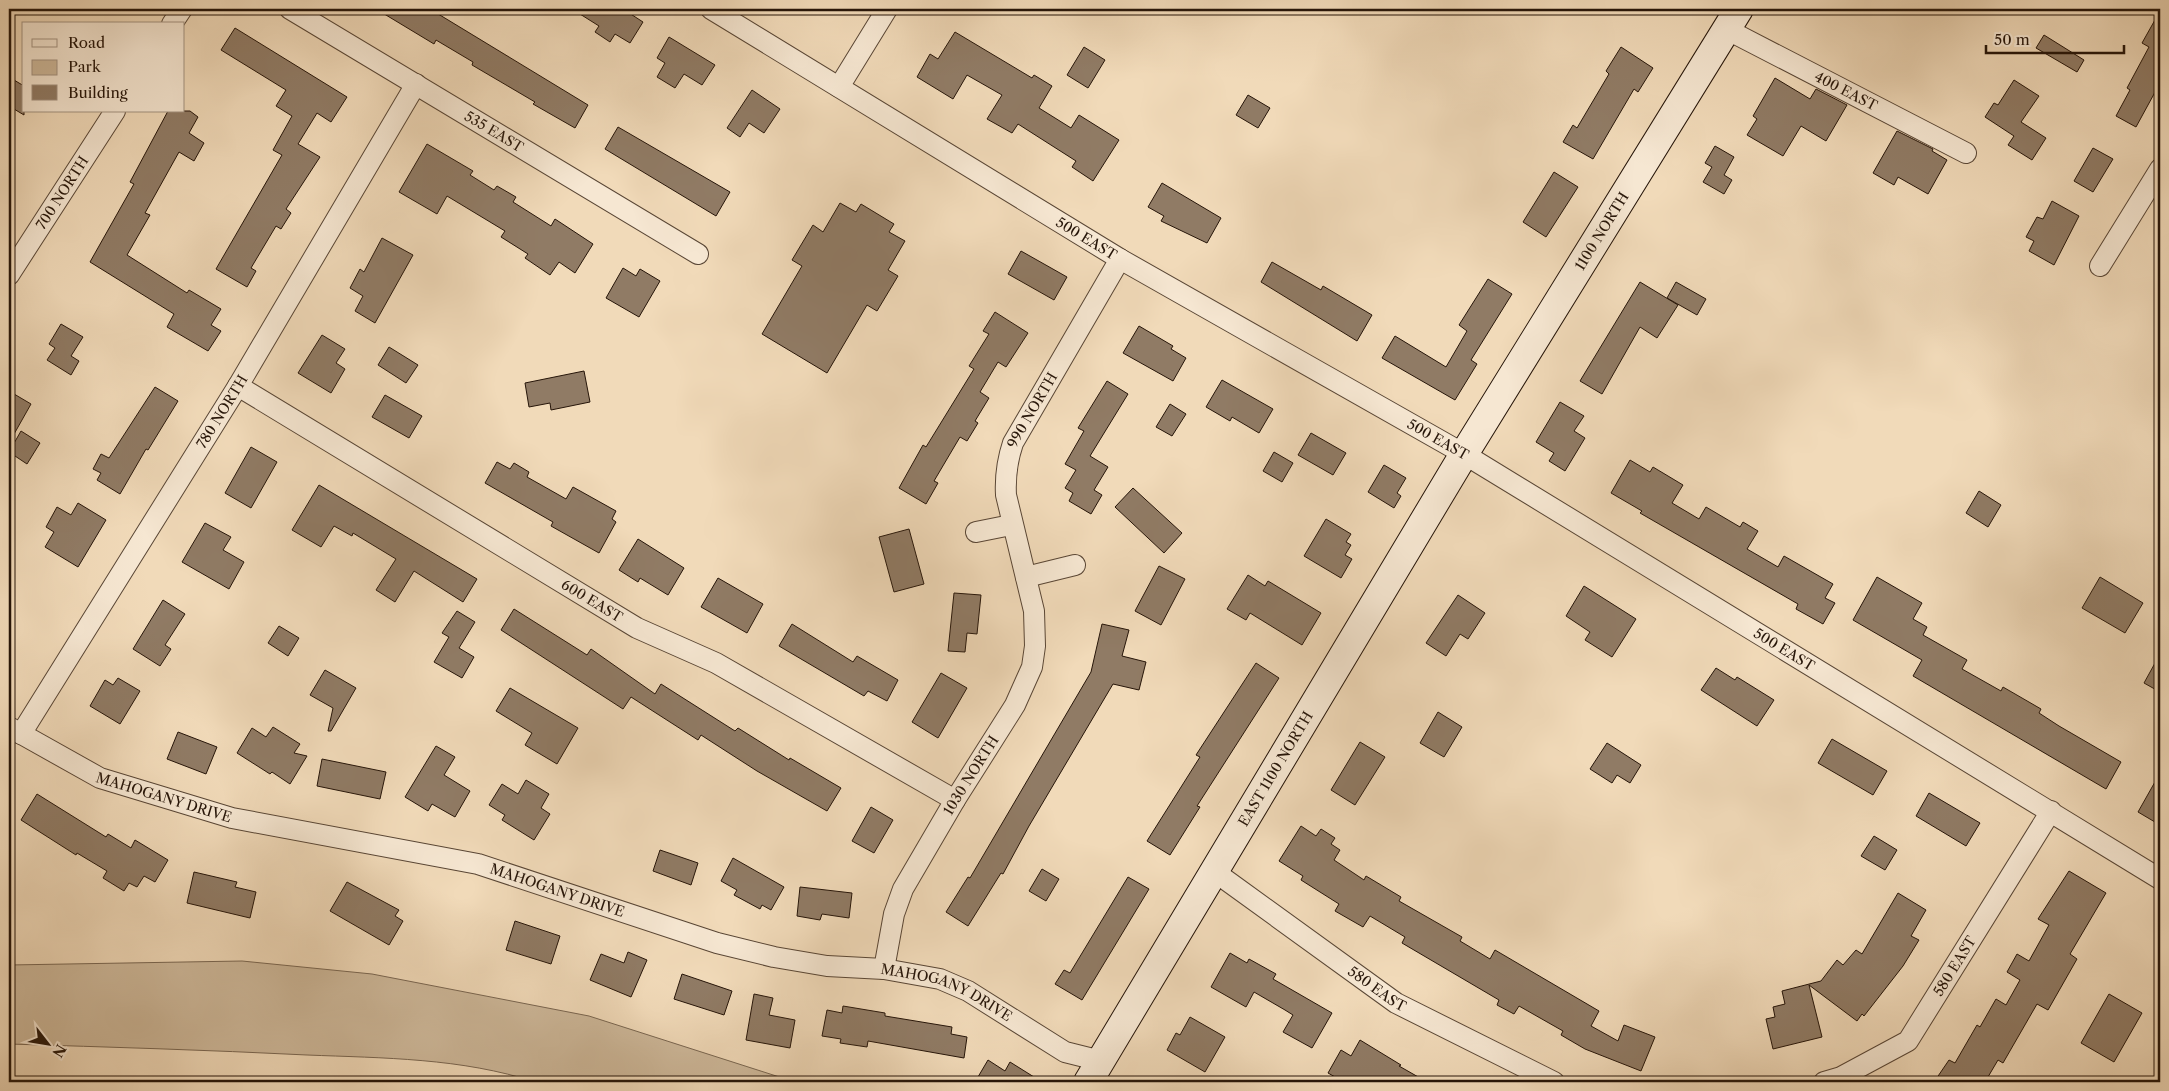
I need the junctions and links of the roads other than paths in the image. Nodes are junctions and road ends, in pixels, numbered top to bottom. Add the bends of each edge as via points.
1 (182, 9) edge
2 (290, 9) edge
3 (711, 9) edge
4 (887, 9) edge
5 (1732, 19) edge
6 (173, 22) edge
7 (416, 84) junction
8 (839, 86) junction
9 (114, 112) edge
10 (1966, 153) dead end
11 (2160, 169) edge
12 (698, 254) dead end
13 (1120, 258) junction
14 (2100, 266) dead end
15 (9, 275) edge
16 (238, 386) junction
17 (1464, 454) junction
18 (1012, 525) junction
19 (976, 532) dead end
20 (1075, 565) dead end
21 (1026, 577) junction
22 (15, 731) edge
23 (955, 800) junction
24 (2051, 811) junction
25 (1215, 872) junction
26 (2160, 879) edge
27 (884, 969) junction
28 (1094, 1072) edge
29 (1554, 1082) edge
30 (1824, 1082) edge

1 - 6 street
2 - 7 street, 535 EAST
3 - 8 street, 500 EAST
4 - 8 street
5 - 10 street, 400 EAST
5 - 17 street, 1100 NORTH
7 - 12 street, 535 EAST
7 - 16 street, 780 NORTH
8 - 13 street, 500 EAST
9 - 15 street, 700 NORTH
11 - 14 street
13 - 17 street, 500 EAST
13 - 18 street, 990 NORTH via 1013,443 1005,477
16 - 22 street, 780 NORTH
16 - 23 street, 600 EAST via 637,628 716,662
17 - 24 street, 500 EAST
17 - 25 street, EAST 1100 NORTH
18 - 19 street
18 - 21 street, 990 NORTH
20 - 21 street
21 - 23 street, 1030 NORTH via 1036,626 1032,668 1015,706
22 - 27 street, MAHOGANY DRIVE via 100,778 232,818 478,864 717,943 774,958 827,966
23 - 27 street, 1030 NORTH via 903,889 894,914
24 - 26 street, 500 EAST
24 - 30 street, 580 EAST via 1908,1041 1841,1077
25 - 28 street, EAST 1100 NORTH
25 - 29 street, 580 EAST via 1396,1003
27 - 28 street, MAHOGANY DRIVE via 940,979 968,991

